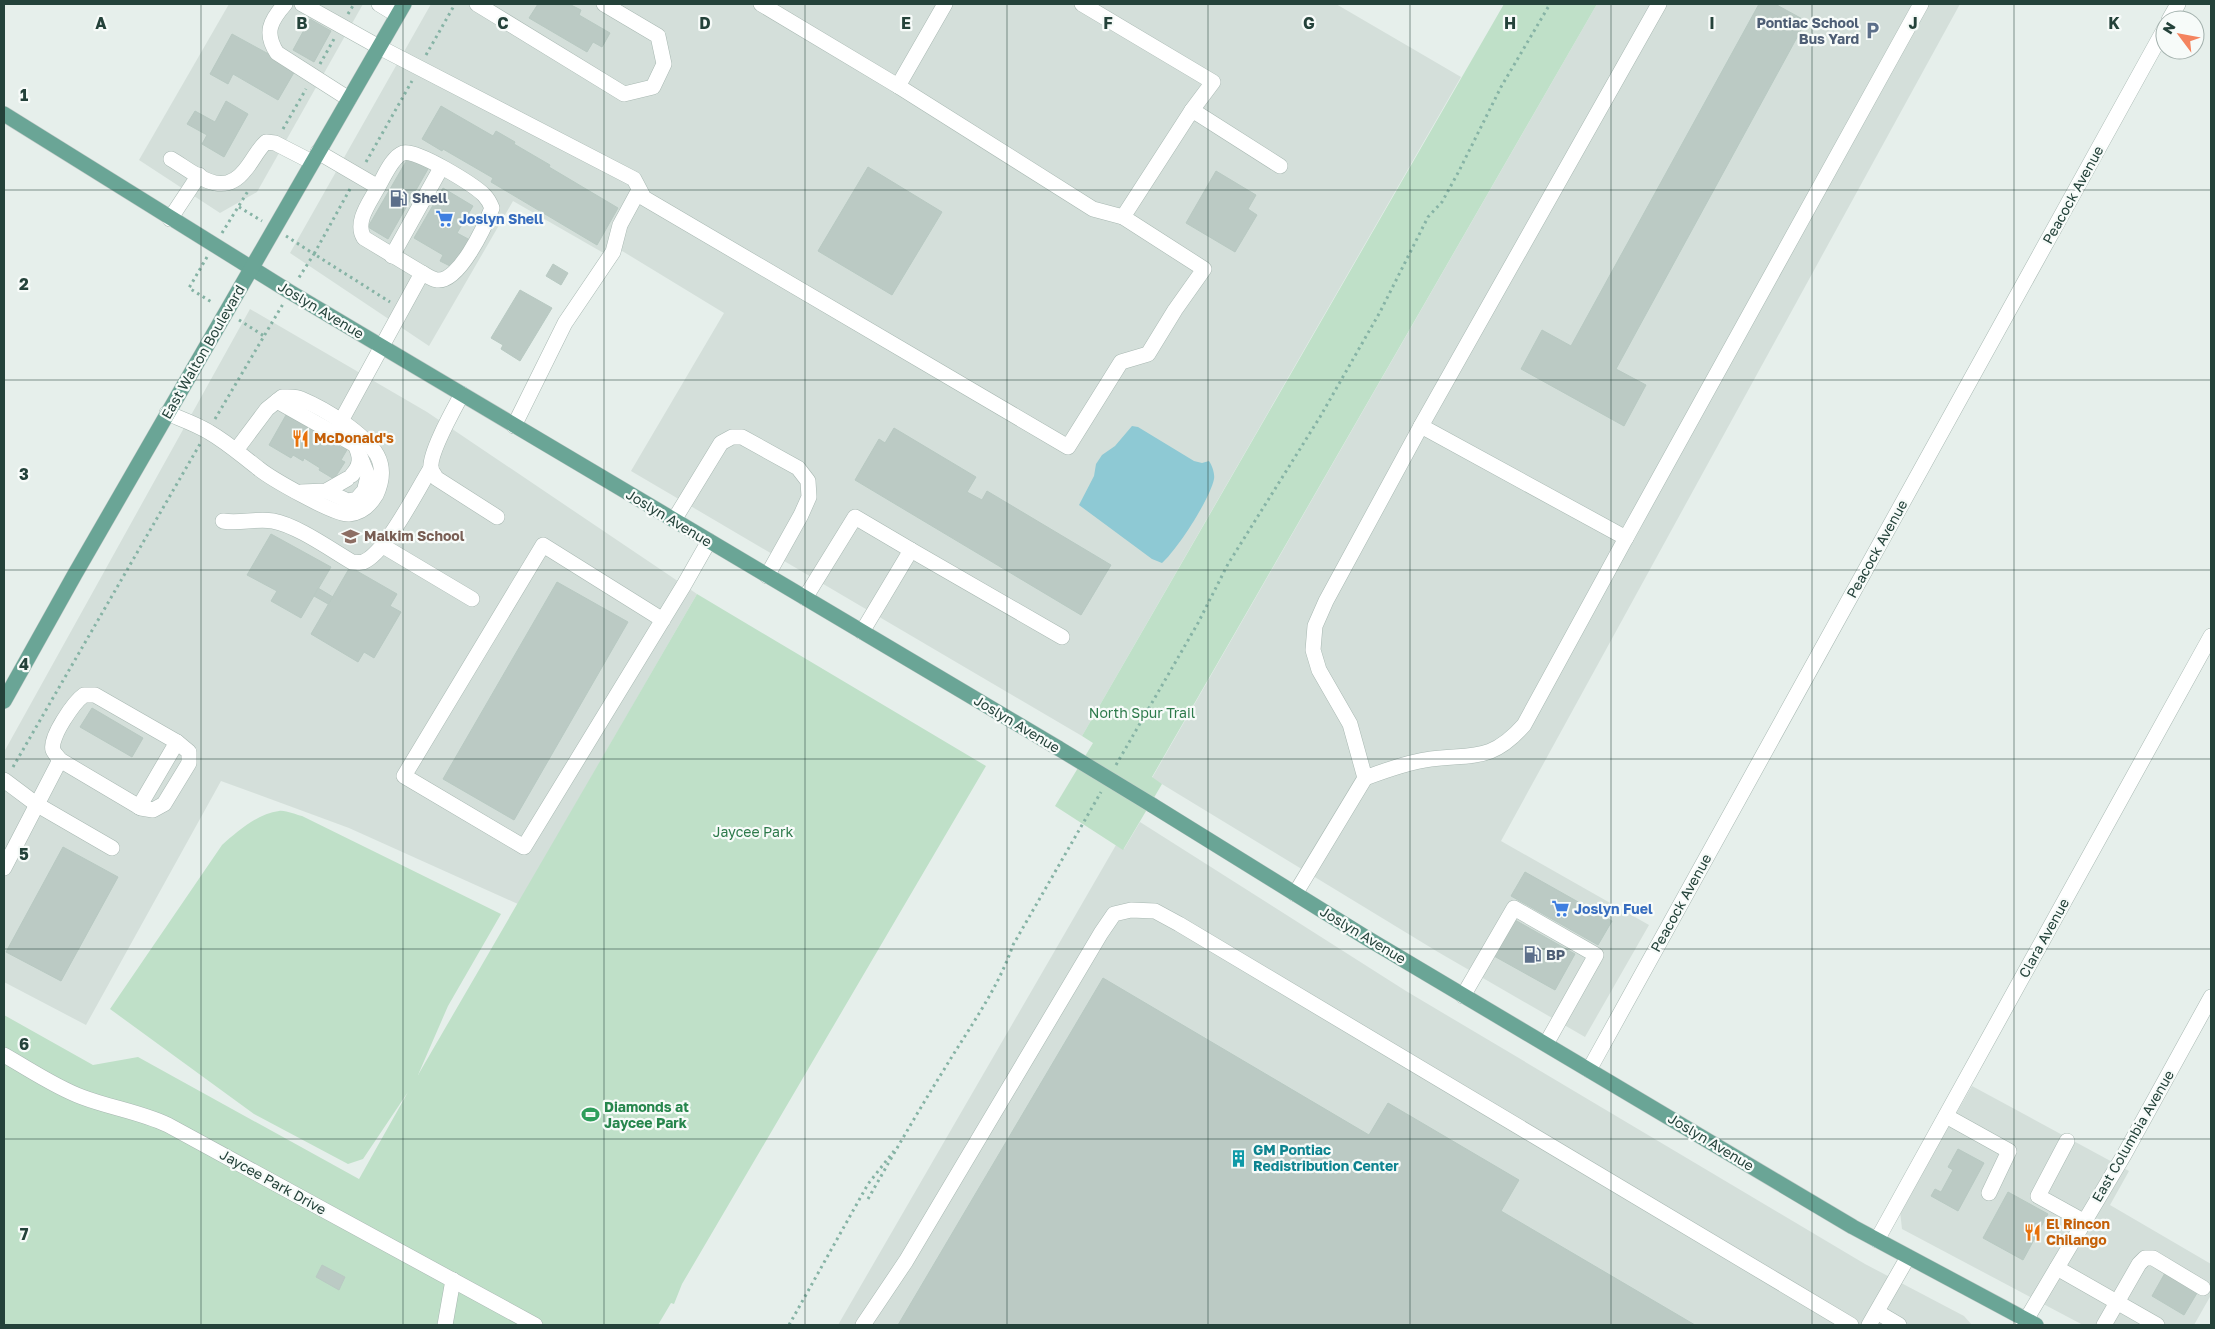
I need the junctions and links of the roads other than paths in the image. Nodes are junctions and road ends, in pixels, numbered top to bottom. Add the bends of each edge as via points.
1 (285, 4) edge
2 (302, 4) edge
3 (379, 4) edge
4 (477, 4) edge
5 (604, 4) edge
6 (761, 4) edge
7 (945, 4) edge
8 (1082, 4) edge
9 (1659, 4) edge
10 (1921, 4) edge
11 (400, 10) edge
12 (2155, 46) edge
13 (379, 47) junction
14 (898, 86) junction
15 (349, 99) junction
16 (1192, 110) junction
17 (4, 114) edge
18 (315, 157) junction
19 (172, 158) dead end
20 (1280, 166) dead end
21 (441, 168) junction
22 (199, 175) junction
23 (378, 187) junction
24 (639, 190) junction
25 (1123, 217) junction
26 (170, 219) junction
27 (392, 256) junction
28 (251, 269) junction
29 (422, 273) junction
30 (383, 347) junction
31 (462, 394) junction
32 (278, 401) junction
33 (168, 413) junction
34 (341, 421) junction
35 (514, 426) junction
36 (1421, 426) junction
37 (237, 449) junction
38 (360, 456) junction
39 (431, 468) junction
40 (300, 492) junction
41 (326, 492) junction
42 (497, 517) dead end
43 (674, 520) junction
44 (223, 521) dead end
45 (1626, 538) junction
46 (708, 541) junction
47 (383, 546) junction
48 (911, 550) junction
49 (767, 576) junction
50 (805, 598) junction
51 (472, 599) dead end
52 (663, 620) junction
53 (862, 632) junction
54 (2211, 636) edge
55 (1062, 637) dead end
56 (4, 701) edge
57 (177, 742) junction
58 (60, 760) junction
59 (1365, 778) junction
60 (4, 780) edge
61 (36, 804) junction
62 (139, 807) junction
63 (112, 848) dead end
64 (4, 868) edge
65 (1296, 894) junction
66 (1463, 996) junction
67 (2211, 997) edge
68 (1546, 1044) junction
69 (4, 1055) edge
70 (1589, 1070) junction
71 (1946, 1116) junction
72 (2068, 1141) dead end
73 (1989, 1193) dead end
74 (2085, 1222) junction
75 (1877, 1240) junction
76 (1908, 1257) junction
77 (2057, 1268) junction
78 (453, 1280) junction
79 (2204, 1288) dead end
80 (2117, 1302) junction
81 (1873, 1319) edge
82 (1832, 1320) edge
83 (2028, 1324) edge
84 (445, 1325) edge
85 (532, 1325) edge
86 (863, 1325) edge
87 (1851, 1325) edge
88 (1899, 1325) edge
89 (2104, 1325) edge
90 (2157, 1325) edge

1 - 15 street via 268,31 277,53
2 - 13 street
3 - 11 street
4 - 5 street via 624,94 653,87 664,64 658,36
6 - 14 street
7 - 14 street
8 - 16 street via 1213,82
9 - 36 street
10 - 45 street
11 - 13 main road, East Walton Boulevard
12 - 70 street, Peacock Avenue
13 - 15 main road, East Walton Boulevard
13 - 24 street via 634,179
14 - 25 street via 1093,209
15 - 18 main road, East Walton Boulevard
16 - 20 street
16 - 25 street
17 - 26 main road, Joslyn Avenue
18 - 22 street via 266,142 237,180 224,185 212,184
18 - 23 street
18 - 28 main road, East Walton Boulevard
19 - 22 street
21 - 23 street via 405,152 398,156
21 - 27 street
21 - 29 street via 483,194 492,208 458,270 450,277 437,280
22 - 26 street
23 - 27 street via 359,230 364,238
24 - 25 street via 644,198 1068,447 1121,362 1148,354 1204,269
24 - 35 street via 620,225 613,252 565,322
26 - 28 main road, Joslyn Avenue
27 - 29 street
28 - 30 main road, Joslyn Avenue
28 - 33 main road, East Walton Boulevard
29 - 30 street
30 - 31 main road, Joslyn Avenue
30 - 34 street
31 - 35 main road, Joslyn Avenue
31 - 39 street via 441,437
32 - 34 street via 282,396 300,398
32 - 37 street via 267,408
32 - 38 street via 355,445
33 - 37 street via 208,431
33 - 56 main road, East Walton Boulevard
34 - 40 street via 369,443 378,456 382,468 381,482 375,496 365,509 348,515
35 - 43 main road, Joslyn Avenue
36 - 45 street
36 - 59 street via 1315,626 1313,650 1319,670 1350,724
37 - 40 street via 259,469
38 - 41 street via 358,469
38 - 41 street via 368,476 364,491 357,499 348,502
39 - 42 street via 436,478
39 - 47 street
40 - 41 street
43 - 46 main road, Joslyn Avenue
43 - 49 street via 722,443 732,437 742,437 798,468 808,480 809,497
44 - 47 street via 244,523 260,519 284,523 352,562 361,563
45 - 59 street via 1524,724 1512,738 1494,751 1430,759
46 - 49 main road, Joslyn Avenue
46 - 52 street
47 - 51 street
48 - 50 street via 856,517
48 - 53 street
48 - 55 street
49 - 50 main road, Joslyn Avenue
50 - 53 main road, Joslyn Avenue
52 - 52 street via 524,847 404,776 544,545
53 - 65 main road, Joslyn Avenue, bridge
54 - 71 street, Clara Avenue
57 - 58 street via 95,695 84,695 76,701 53,740 53,750
57 - 62 street
57 - 62 street via 188,752 189,763 164,804 153,810
58 - 61 street
58 - 62 street
59 - 65 street
60 - 61 street
61 - 63 street
61 - 64 street
65 - 66 main road, Joslyn Avenue
66 - 68 main road, Joslyn Avenue
66 - 68 street via 1514,908 1596,955
67 - 74 street, East Columbia Avenue
68 - 70 main road, Joslyn Avenue
69 - 78 street, Jaycee Park Drive via 91,1101 168,1124
70 - 75 main road, Joslyn Avenue
71 - 73 street via 2009,1151
71 - 75 street, Clara Avenue
72 - 74 street via 2038,1196
74 - 77 street, East Columbia Avenue
75 - 76 main road, Joslyn Avenue
76 - 81 street
76 - 83 main road, Joslyn Avenue
77 - 80 street
77 - 83 street, East Columbia Avenue
78 - 84 street
78 - 85 street, Jaycee Park Drive
79 - 80 street via 2153,1258 2145,1258
80 - 89 street
80 - 90 street
81 - 88 street
82 - 86 street via 1179,924 1155,911 1130,910 1114,914 1100,933 906,1261
82 - 87 street

